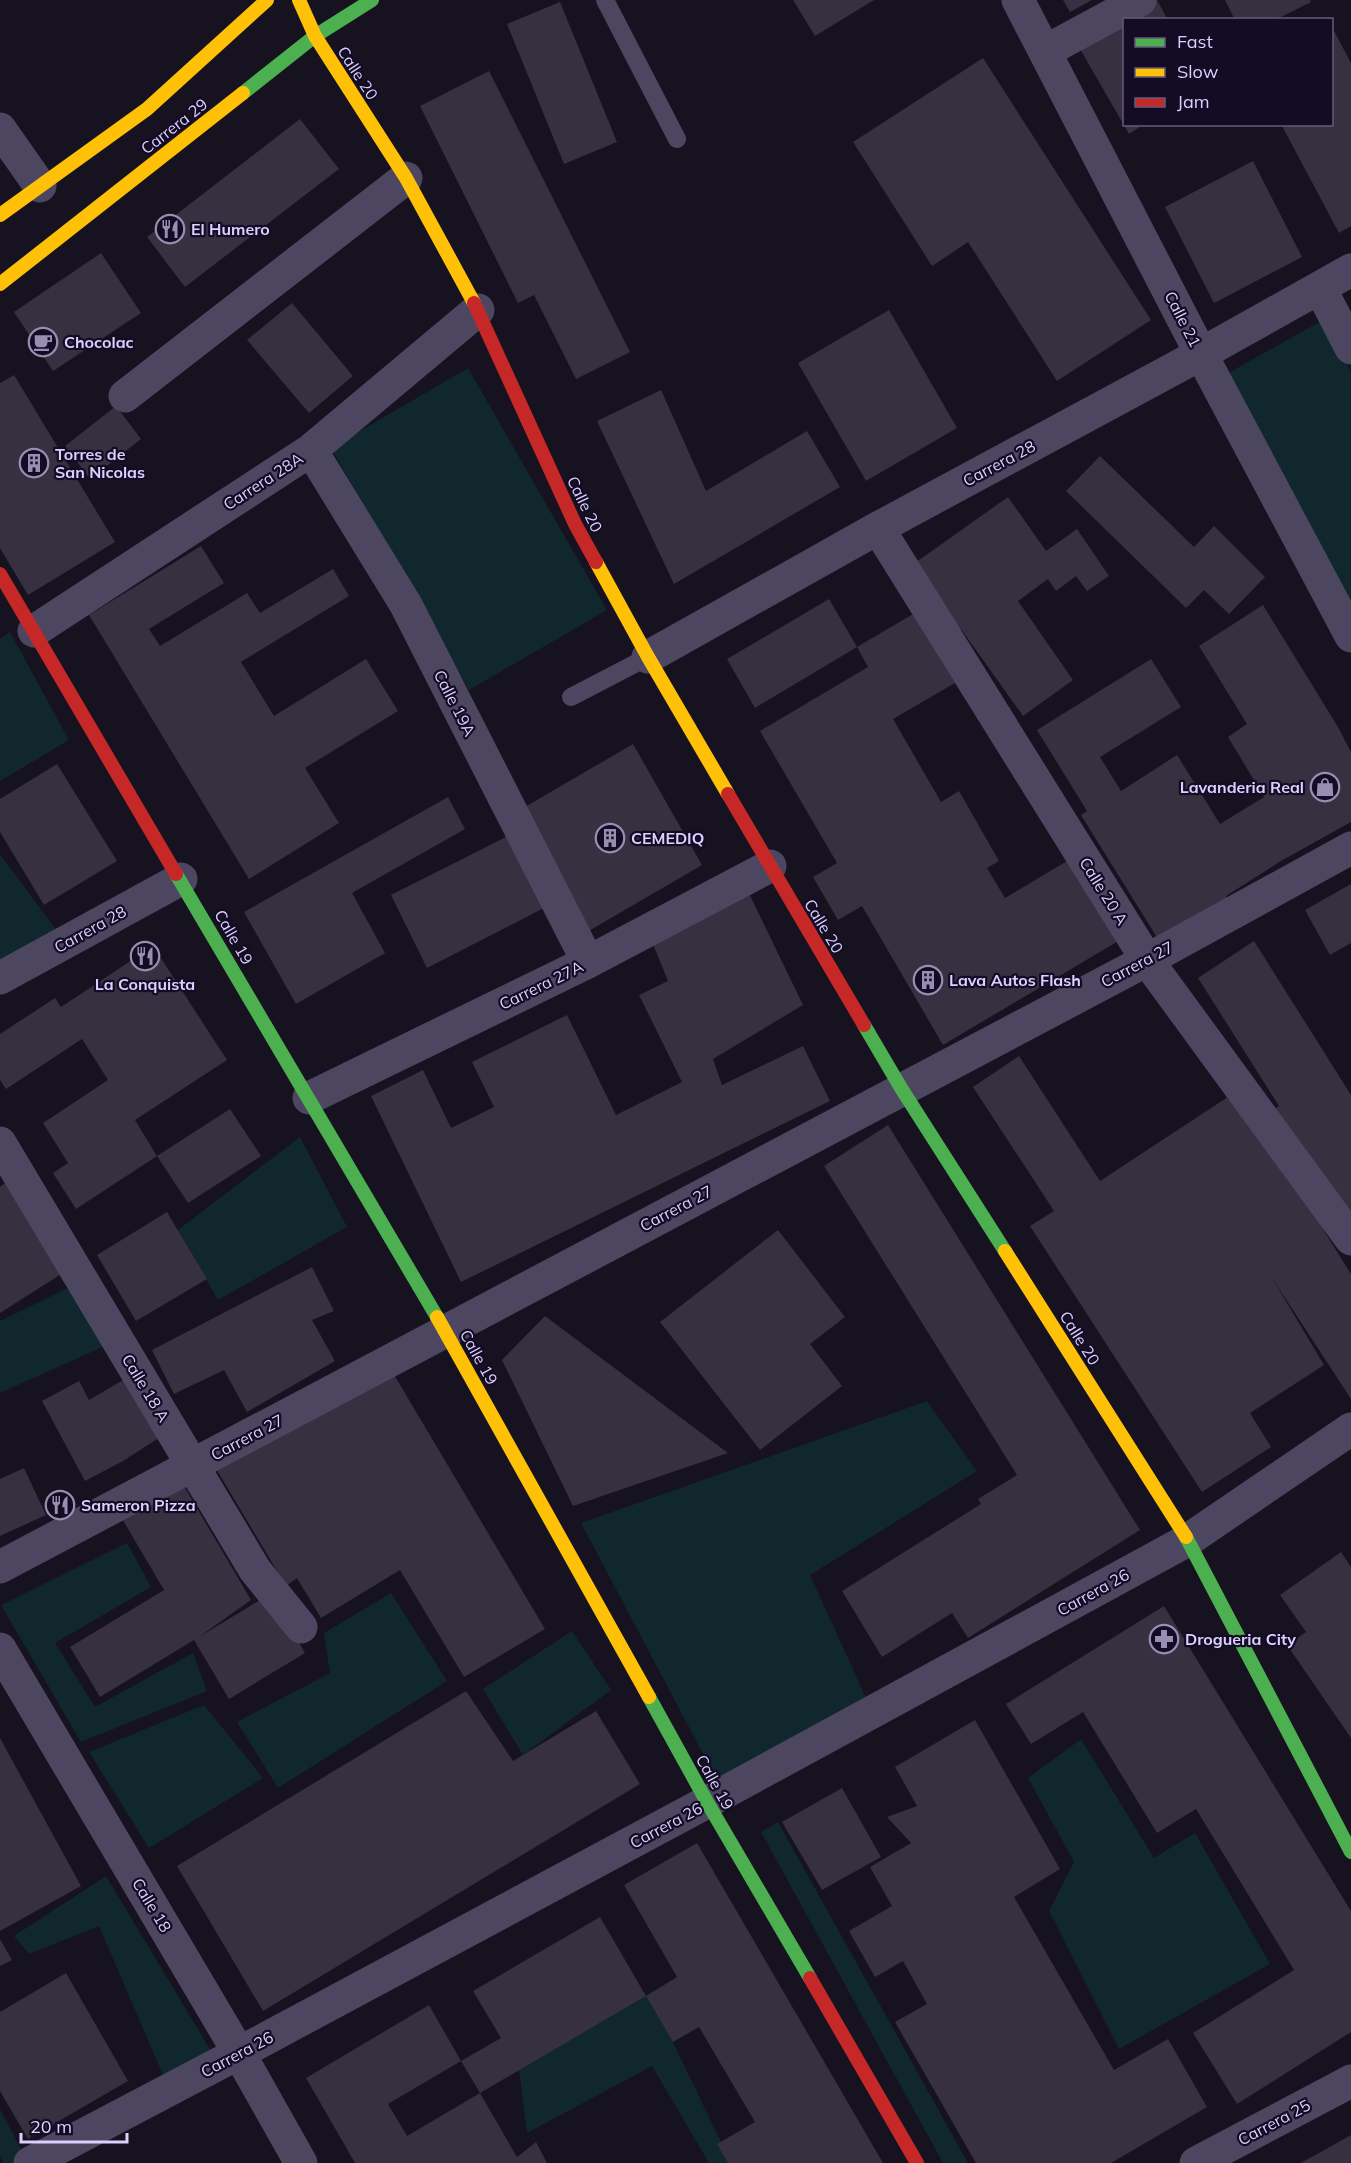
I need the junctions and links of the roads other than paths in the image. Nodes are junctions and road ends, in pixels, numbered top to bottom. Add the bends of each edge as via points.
1 (267, 0) edge
2 (299, 0) edge
3 (372, 0) edge
4 (605, 0) edge
5 (1018, 0) edge
6 (1140, 0) edge
7 (315, 36) junction
8 (1046, 51) junction
9 (0, 129) edge
10 (676, 139) dead end
11 (406, 178) junction
12 (40, 186) junction
13 (0, 214) edge
14 (1351, 270) edge
15 (0, 284) edge
16 (1320, 288) junction
17 (478, 310) junction
18 (1351, 348) edge
19 (1201, 354) junction
20 (125, 396) dead end
21 (311, 450) junction
22 (878, 528) junction
23 (0, 574) edge
24 (34, 631) junction
25 (1351, 636) edge
26 (648, 657) junction
27 (571, 697) dead end
28 (1351, 848) edge
29 (770, 866) junction
30 (181, 879) junction
31 (1147, 960) junction
32 (588, 962) junction
33 (0, 978) edge
34 (901, 1089) junction
35 (309, 1098) junction
36 (0, 1143) edge
37 (1351, 1239) edge
38 (445, 1330) junction
39 (1351, 1429) edge
40 (193, 1466) junction
41 (1188, 1540) junction
42 (0, 1567) edge
43 (301, 1627) dead end
44 (0, 1649) edge
45 (707, 1802) junction
46 (1351, 1852) edge
47 (239, 2054) junction
48 (1351, 2081) edge
49 (30, 2163) edge
50 (301, 2163) edge
51 (917, 2163) edge
52 (1196, 2163) edge

1 - 12 street, Carrera 29 via 147,109
2 - 7 street, Calle 20
3 - 7 street, Carrera 29
4 - 10 lane
5 - 8 street, Calle 21
6 - 8 street
7 - 11 street, Calle 20
7 - 15 street, Carrera 29
8 - 19 street, Calle 21
9 - 12 street
11 - 17 street, Calle 20
11 - 20 street
12 - 13 street, Carrera 29
14 - 16 street, Carrera 28
16 - 18 street
16 - 19 street, Carrera 28
17 - 21 street, Carrera 28A
17 - 26 street, Calle 20 via 575,524
19 - 22 street, Carrera 28
19 - 25 street, Calle 21
21 - 24 street, Carrera 28A
21 - 32 street, Calle 19A via 406,605
22 - 26 street, Carrera 28
22 - 31 street, Calle 20 A
23 - 24 street, Calle 19
24 - 30 street, Calle 19
26 - 27 lane
26 - 29 street, Calle 20
28 - 31 street, Carrera 27
29 - 32 street, Carrera 27A
29 - 34 street, Calle 20
30 - 33 street, Carrera 28
30 - 35 street, Calle 19
31 - 34 street, Carrera 27
31 - 37 street, Calle 20 A
32 - 35 street, Carrera 27A
34 - 38 street, Carrera 27
34 - 41 street, Calle 20
35 - 38 street, Calle 19
36 - 40 street, Calle 18 A
38 - 40 street, Carrera 27
38 - 45 street, Calle 19
39 - 41 street, Carrera 26
40 - 42 street, Carrera 27
40 - 43 street, Calle 18 A via 255,1570
41 - 45 street, Carrera 26
41 - 46 street, Calle 20
44 - 47 street, Calle 18
45 - 47 street, Carrera 26
45 - 51 street, Calle 19
47 - 49 street, Carrera 26
47 - 50 street, Calle 18
48 - 52 street, Carrera 25

